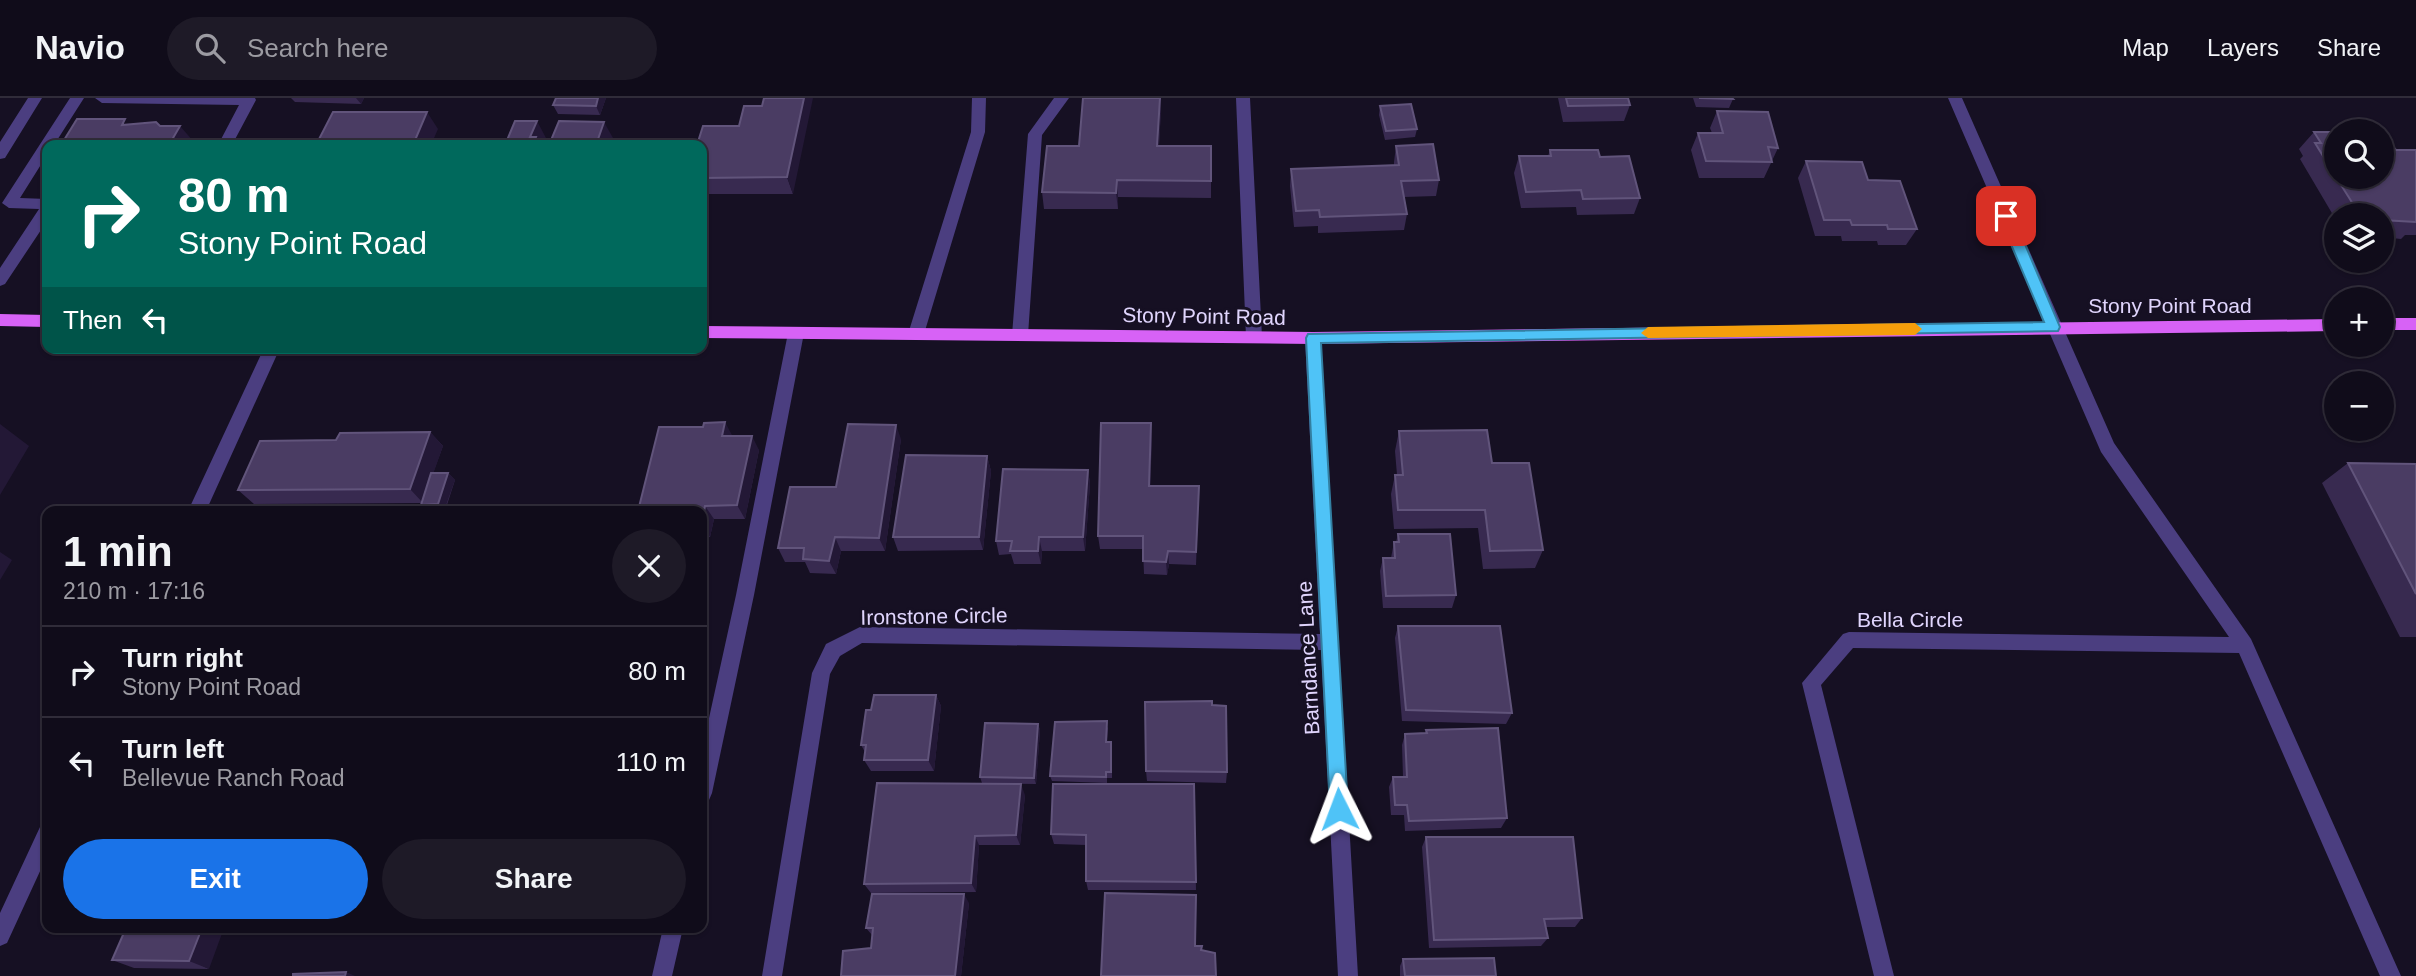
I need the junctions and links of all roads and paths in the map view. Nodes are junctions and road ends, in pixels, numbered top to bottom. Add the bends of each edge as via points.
1 (35, 98) edge
2 (77, 98) edge
3 (102, 98) edge
4 (979, 98) edge
5 (1062, 98) edge
6 (1242, 98) edge
7 (1955, 98) edge
8 (50, 140) edge
9 (228, 140) edge
10 (42, 152) edge
11 (0, 154) edge
12 (42, 206) edge
13 (42, 214) edge
14 (0, 281) edge
15 (0, 320) edge
16 (42, 321) edge
17 (2394, 324) edge
18 (2416, 324) edge
19 (2324, 325) edge
20 (2053, 327) junction
21 (707, 332) edge
22 (796, 333) junction
23 (916, 334) junction
24 (1020, 335) junction
25 (1254, 337) junction
26 (1313, 338) junction
27 (269, 354) edge
28 (199, 506) edge
29 (1330, 642) junction
30 (2245, 645) junction
31 (707, 770) edge
32 (42, 845) edge
33 (672, 933) edge
34 (0, 936) edge
35 (662, 976) edge
36 (772, 976) edge
37 (1348, 976) edge
38 (1884, 976) edge
39 (2390, 976) edge

1 - 11 street
2 - 8 street
3 - 9 street via 249,100
4 - 23 street via 978,132
5 - 24 street via 1035,134
6 - 25 street
7 - 20 street
10 - 12 street via 9,203
13 - 14 street
15 - 16 main road
17 - 18 main road
19 - 20 main road, Stony Point Road
20 - 26 main road, Stony Point Road
20 - 30 street via 2107,447
21 - 22 main road, Stony Point Road
22 - 23 main road, Stony Point Road
22 - 31 street
23 - 24 main road, Stony Point Road
24 - 25 main road, Stony Point Road
25 - 26 main road, Stony Point Road
26 - 29 street, Barndance Lane
27 - 28 street
29 - 36 street, Ironstone Circle via 860,635 833,649 821,673
29 - 37 street, Barndance Lane
30 - 38 street, Bella Circle via 1849,640 1811,683
30 - 39 street
32 - 34 street
33 - 35 street

